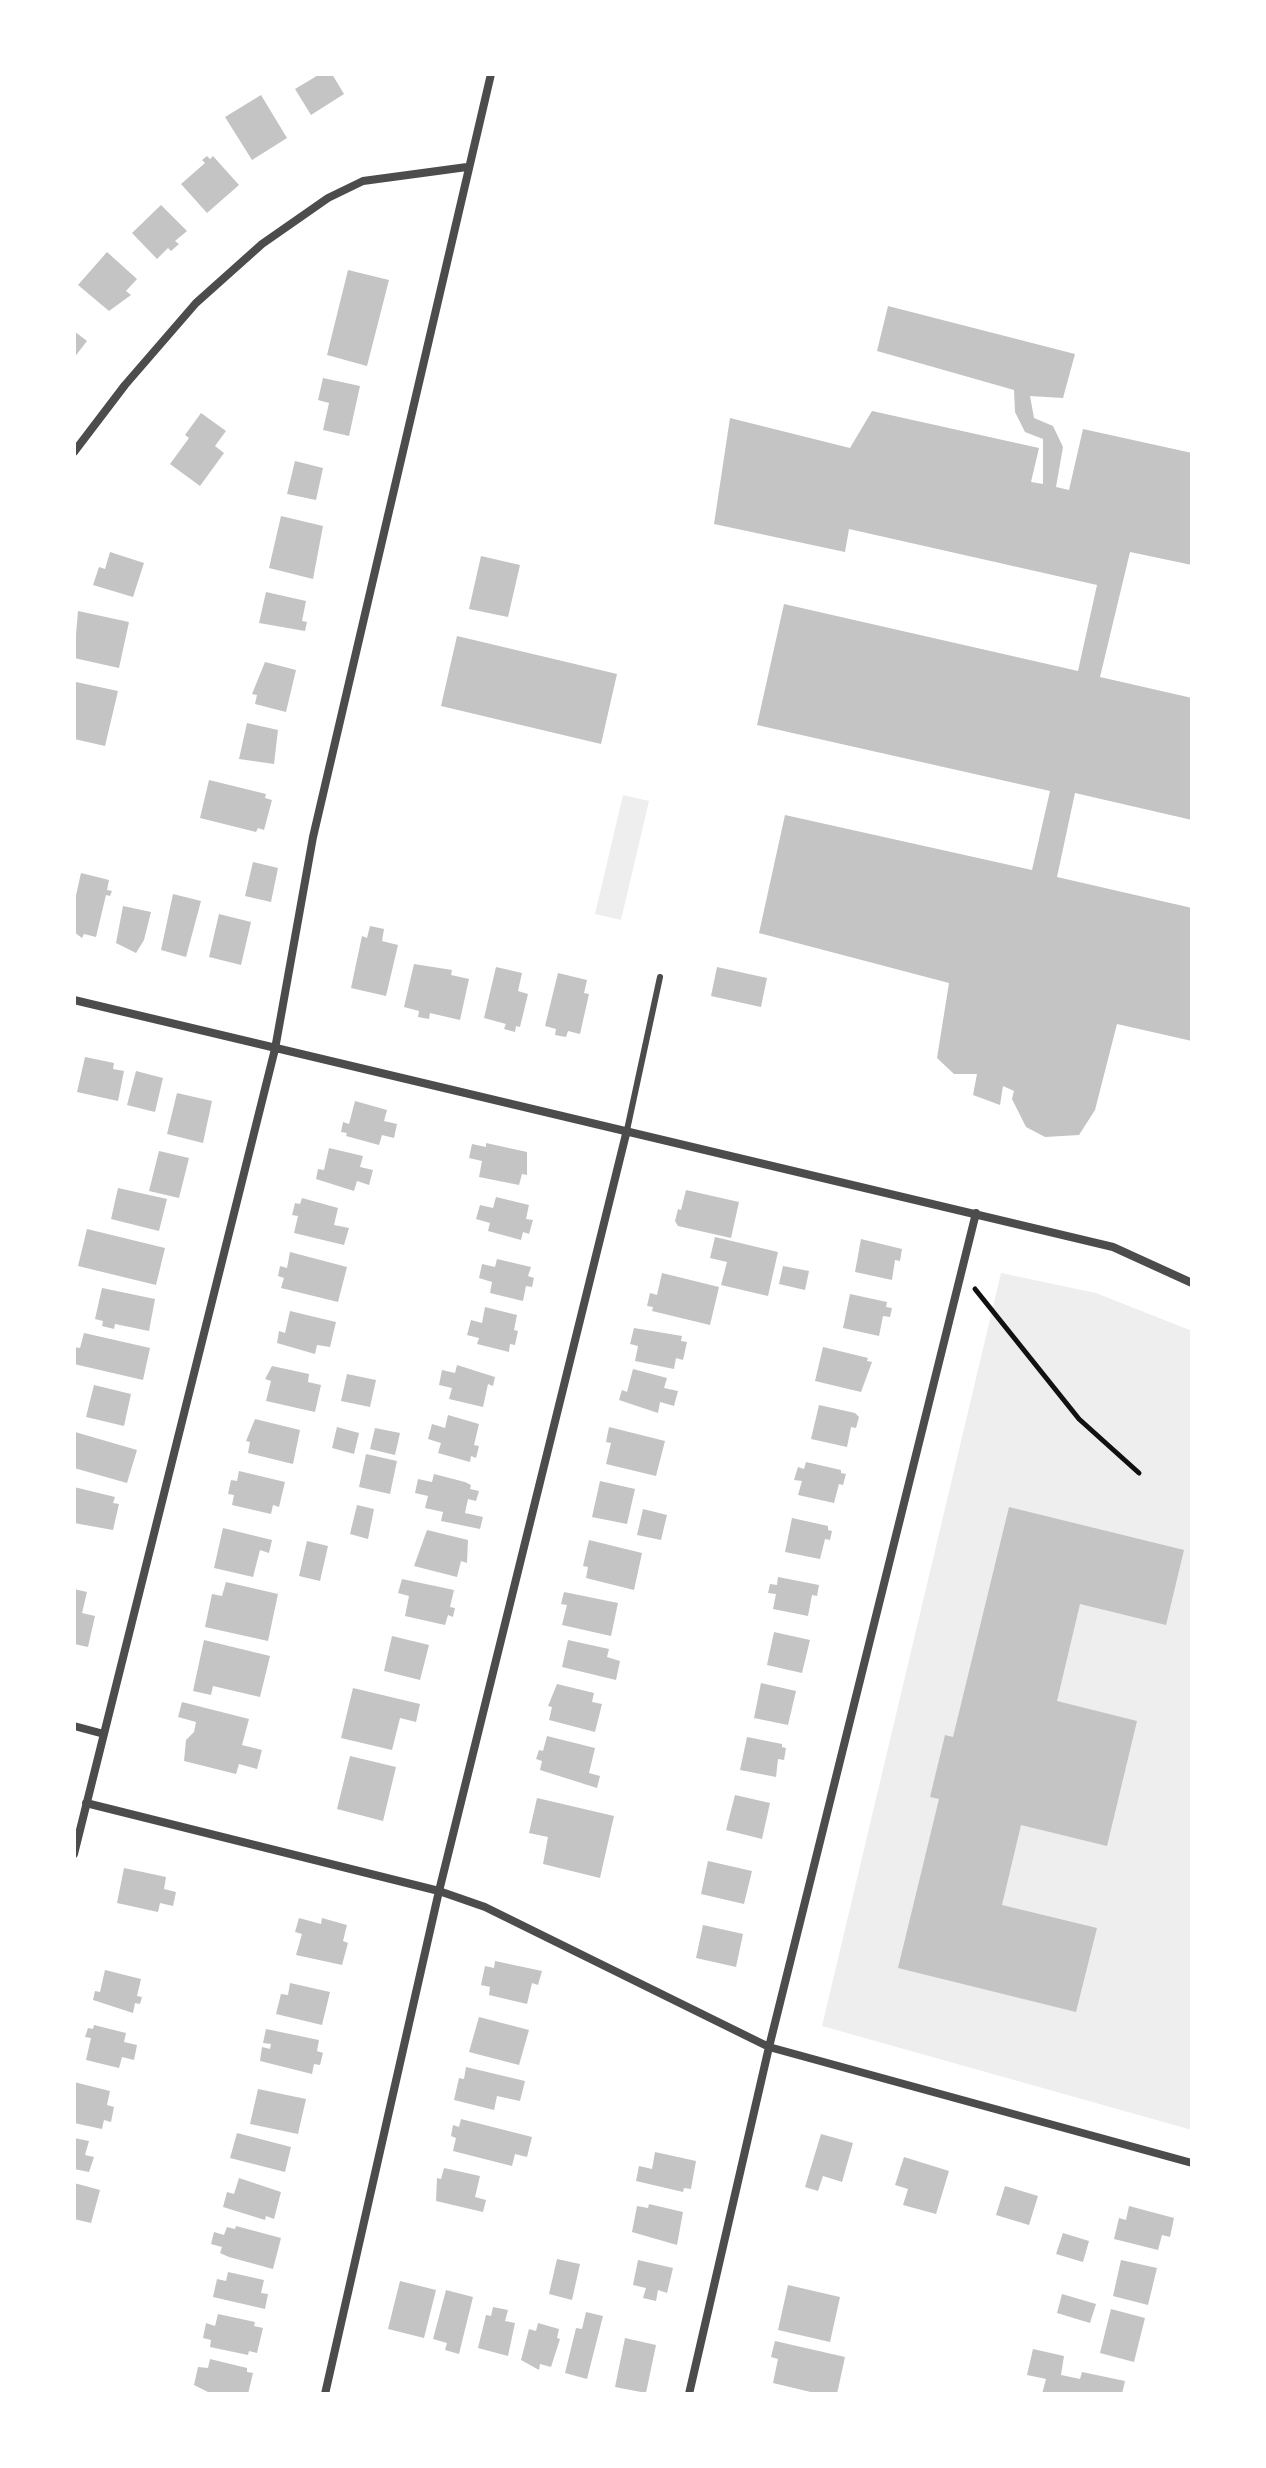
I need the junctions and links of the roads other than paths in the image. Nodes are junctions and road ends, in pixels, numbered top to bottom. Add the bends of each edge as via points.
1 (491, 74) edge
2 (467, 167) junction
3 (74, 452) edge
4 (660, 977) dead end
5 (74, 1000) edge
6 (275, 1049) junction
7 (627, 1130) junction
8 (976, 1213) junction
9 (1192, 1283) edge
10 (74, 1726) edge
11 (104, 1734) junction
12 (86, 1803) junction
13 (74, 1854) edge
14 (439, 1891) junction
15 (769, 2047) junction
16 (1192, 2163) edge
17 (328, 2393) edge
18 (689, 2394) edge

1 - 2 street
2 - 3 street via 363,181 328,198 262,244 196,303
2 - 6 street via 313,837
4 - 7 lane
5 - 6 street
6 - 7 street
6 - 11 street
7 - 8 street
7 - 14 street
8 - 9 street via 1113,1247
8 - 15 street
10 - 11 street
11 - 12 street
12 - 13 street
12 - 14 street
14 - 15 street via 485,1907
14 - 17 street
15 - 16 street
15 - 18 street

